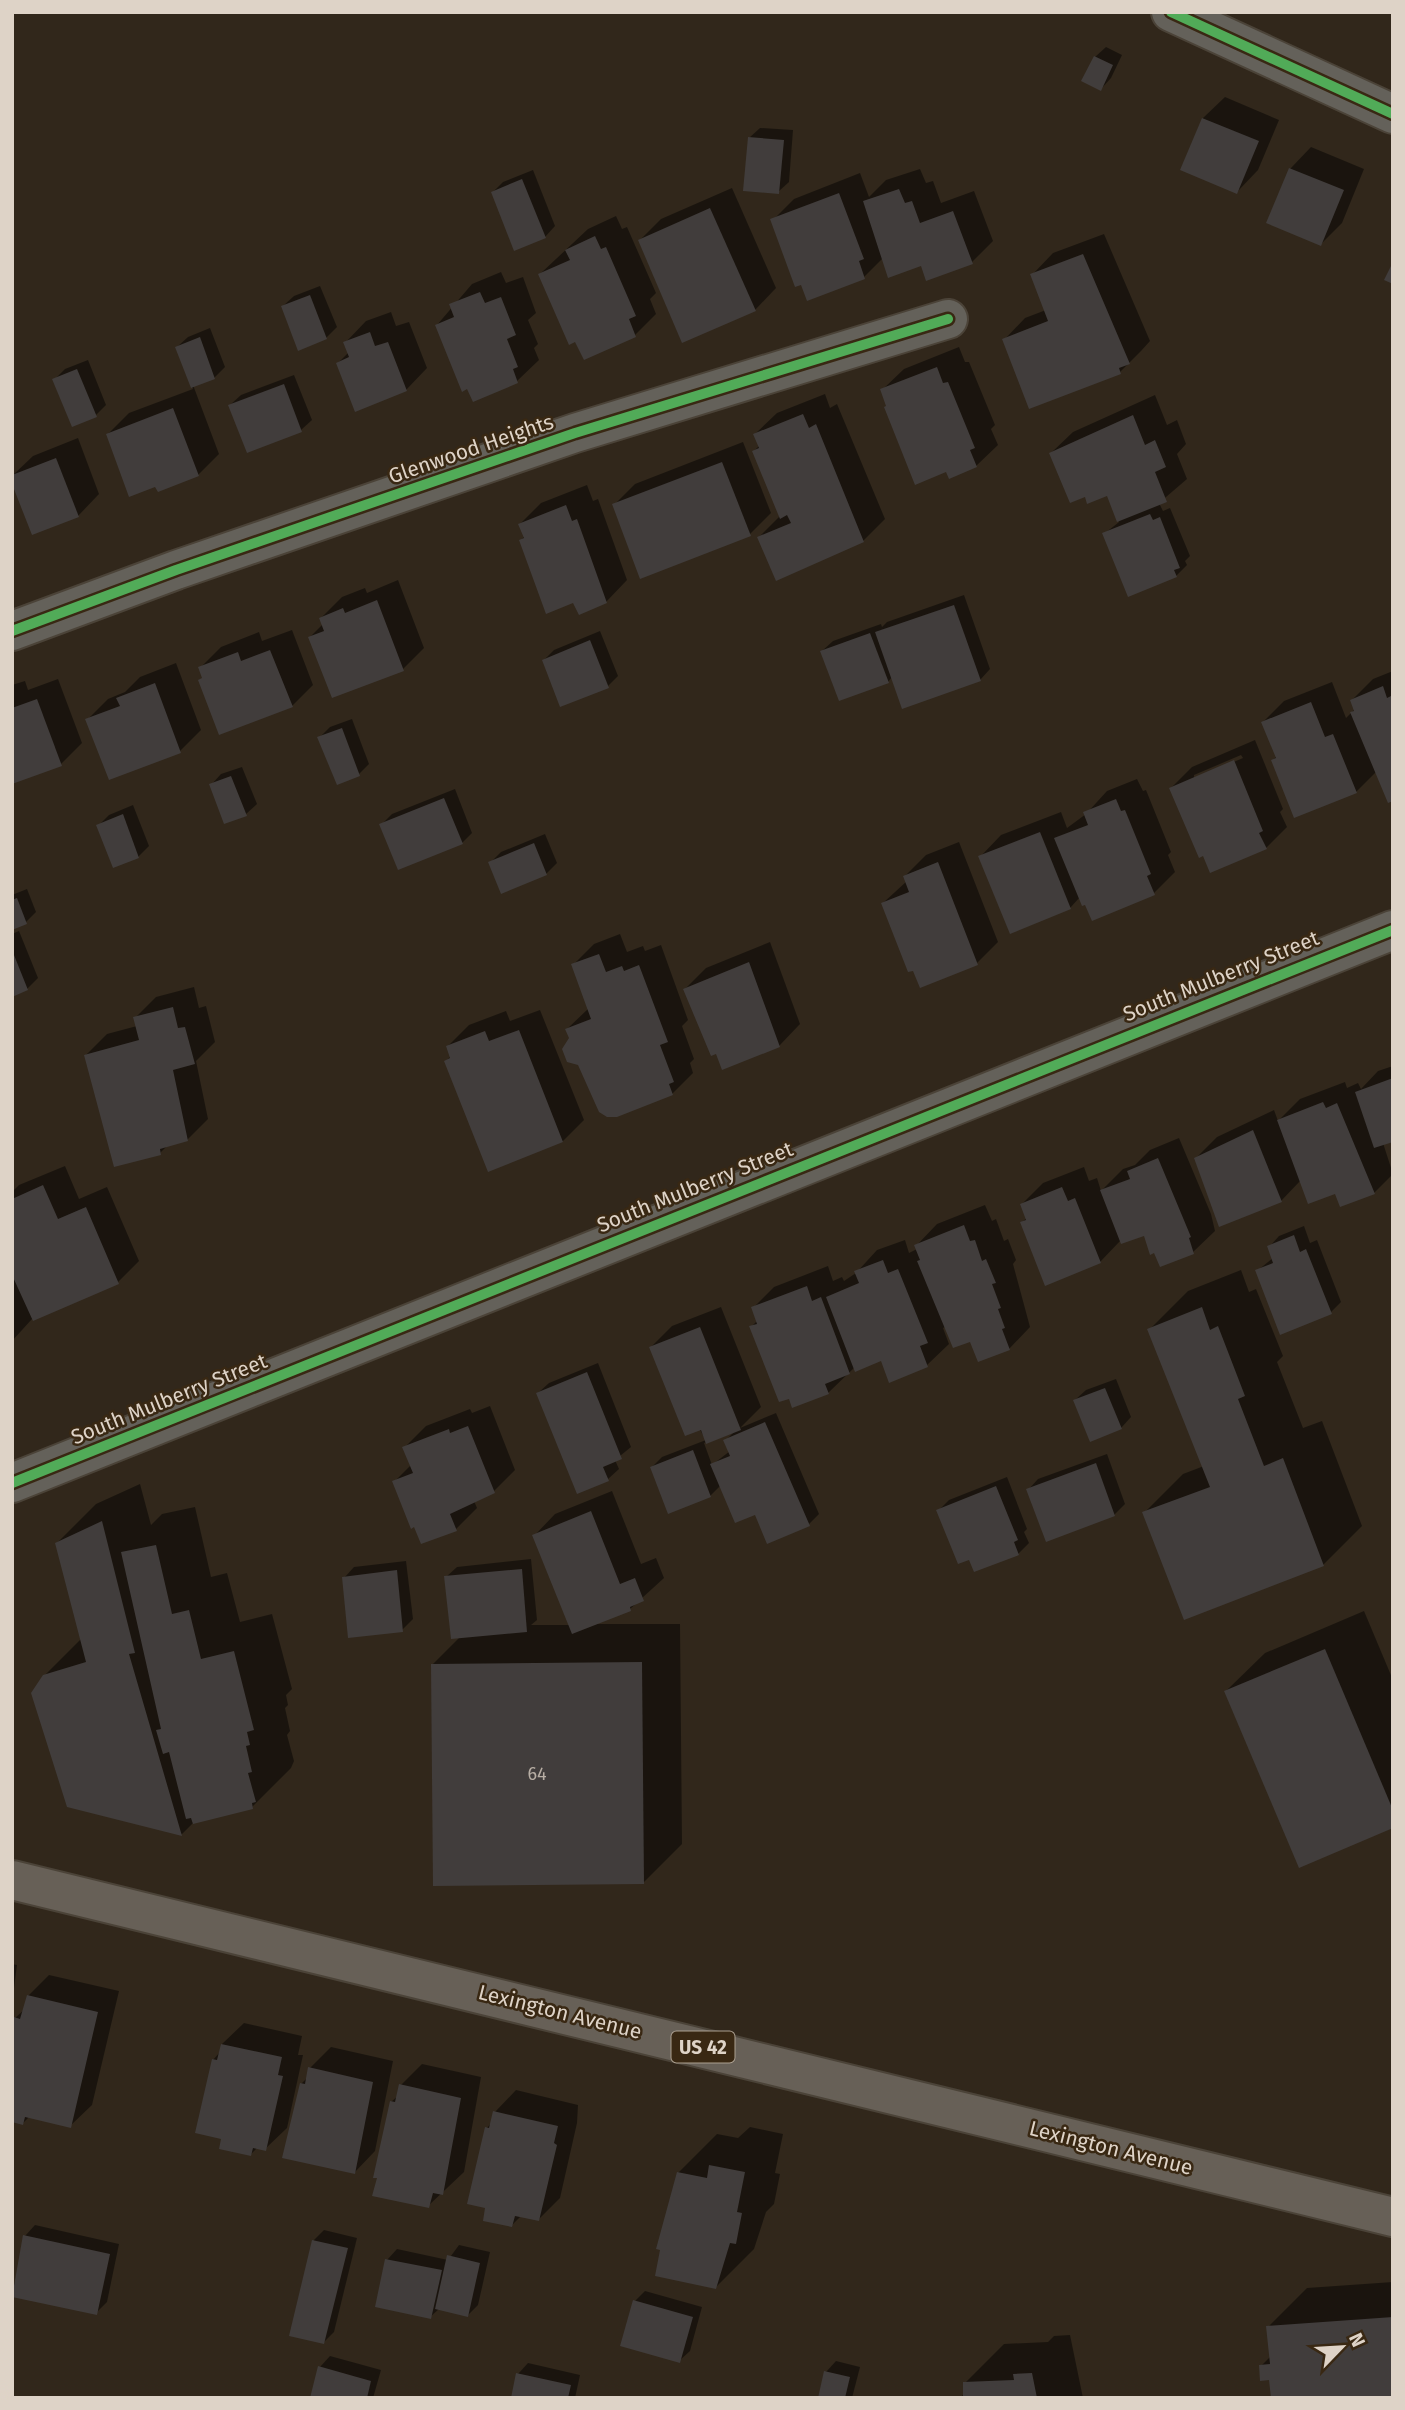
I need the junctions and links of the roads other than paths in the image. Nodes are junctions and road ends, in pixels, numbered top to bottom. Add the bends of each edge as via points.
1 (1171, 12) edge
2 (1393, 114) edge
3 (948, 319) dead end
4 (12, 631) edge
5 (1393, 930) edge
6 (12, 1483) edge
7 (12, 1880) edge
8 (1393, 2217) edge

1 - 2 street
3 - 4 street, Glenwood Heights via 575,433
5 - 6 street, South Mulberry Street
7 - 8 main road, Lexington Avenue / US 42

